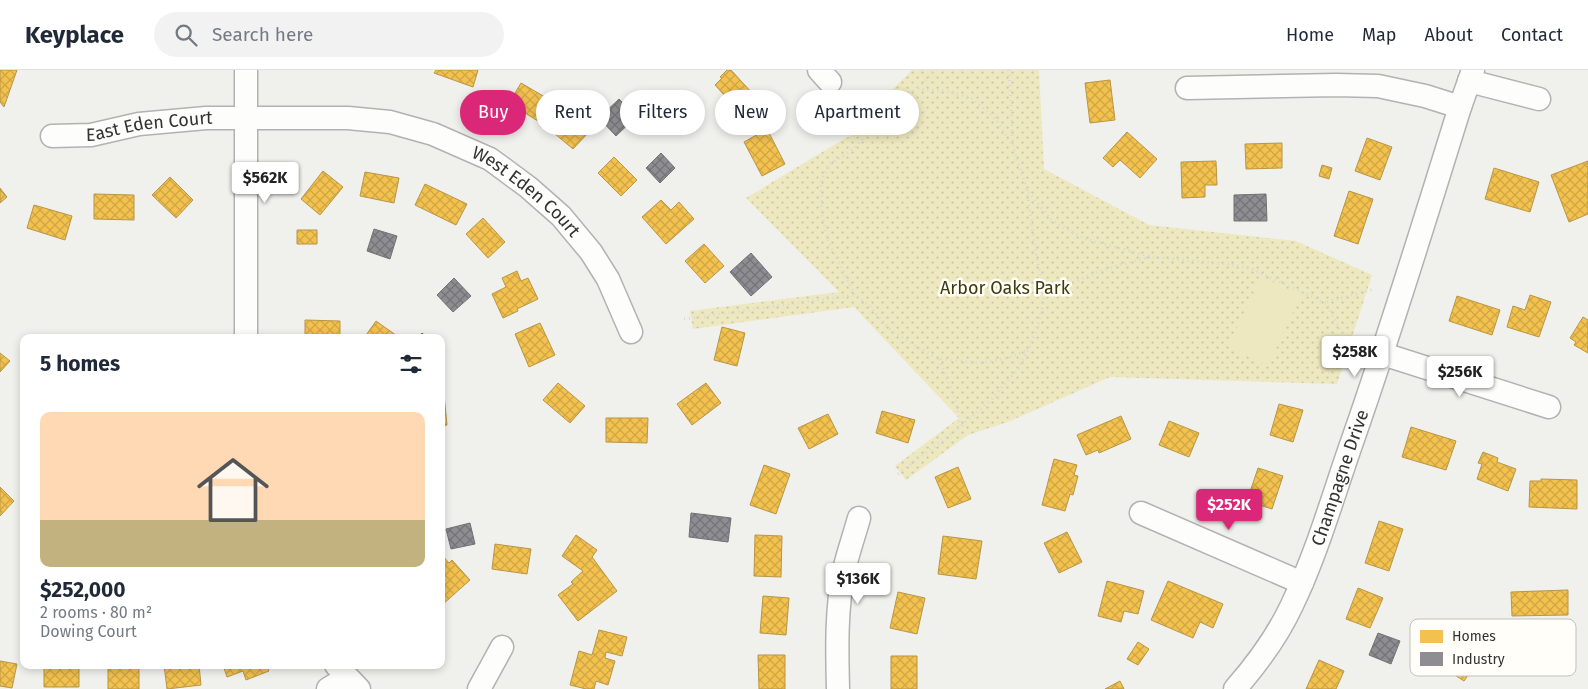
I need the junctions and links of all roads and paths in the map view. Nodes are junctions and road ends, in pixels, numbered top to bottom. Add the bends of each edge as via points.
1 (246, 70) edge
2 (936, 70) edge
3 (1009, 70) edge
4 (1471, 75) edge
5 (1187, 88) dead end
6 (918, 89) joint
7 (1539, 99) dead end
8 (1460, 107) junction
9 (246, 118) junction
10 (863, 135) edge
11 (52, 136) dead end
12 (1014, 147) junction
13 (1027, 190) junction
14 (1152, 257) junction
15 (1374, 289) dead end
16 (1045, 292) junction
17 (855, 295) junction
18 (1326, 302) junction
19 (684, 319) dead end
20 (631, 332) dead end
21 (246, 334) edge
22 (1354, 349) dead end
23 (1026, 351) junction
24 (1383, 354) junction
25 (939, 359) junction
26 (1549, 407) dead end
27 (960, 427) junction
28 (898, 474) dead end
29 (1141, 513) dead end
30 (858, 518) dead end
31 (1302, 583) junction
32 (502, 647) dead end
33 (479, 689) edge
34 (838, 689) edge
35 (1235, 689) edge

1 - 9 street
2 - 6 path
3 - 12 path
4 - 7 street, Champagne Drive
4 - 8 street, Champagne Drive
5 - 8 street via 1378,86
6 - 12 path via 945,90 971,98 995,118
8 - 24 street, Champagne Drive
9 - 11 street, East Eden Court via 139,124 91,135
9 - 20 street, West Eden Court via 348,118 390,122 433,134 490,159 561,216 591,252 608,279
9 - 21 street
10 - 17 path via 854,149 830,164 821,180 822,216 830,243
12 - 13 path
13 - 14 path via 1051,220 1085,239
13 - 16 path
14 - 16 path via 1114,266 1058,290
14 - 18 path via 1249,268
15 - 18 path
16 - 23 path via 1041,315
17 - 19 path
17 - 25 path via 891,330
18 - 22 path
23 - 25 path via 981,363
23 - 27 path via 1018,369 989,402
24 - 26 street
24 - 31 street, Champagne Drive
25 - 27 path via 955,399
27 - 28 path
29 - 31 street
30 - 34 street via 844,570 839,607
31 - 35 street, Champagne Drive via 1277,632
32 - 33 street

